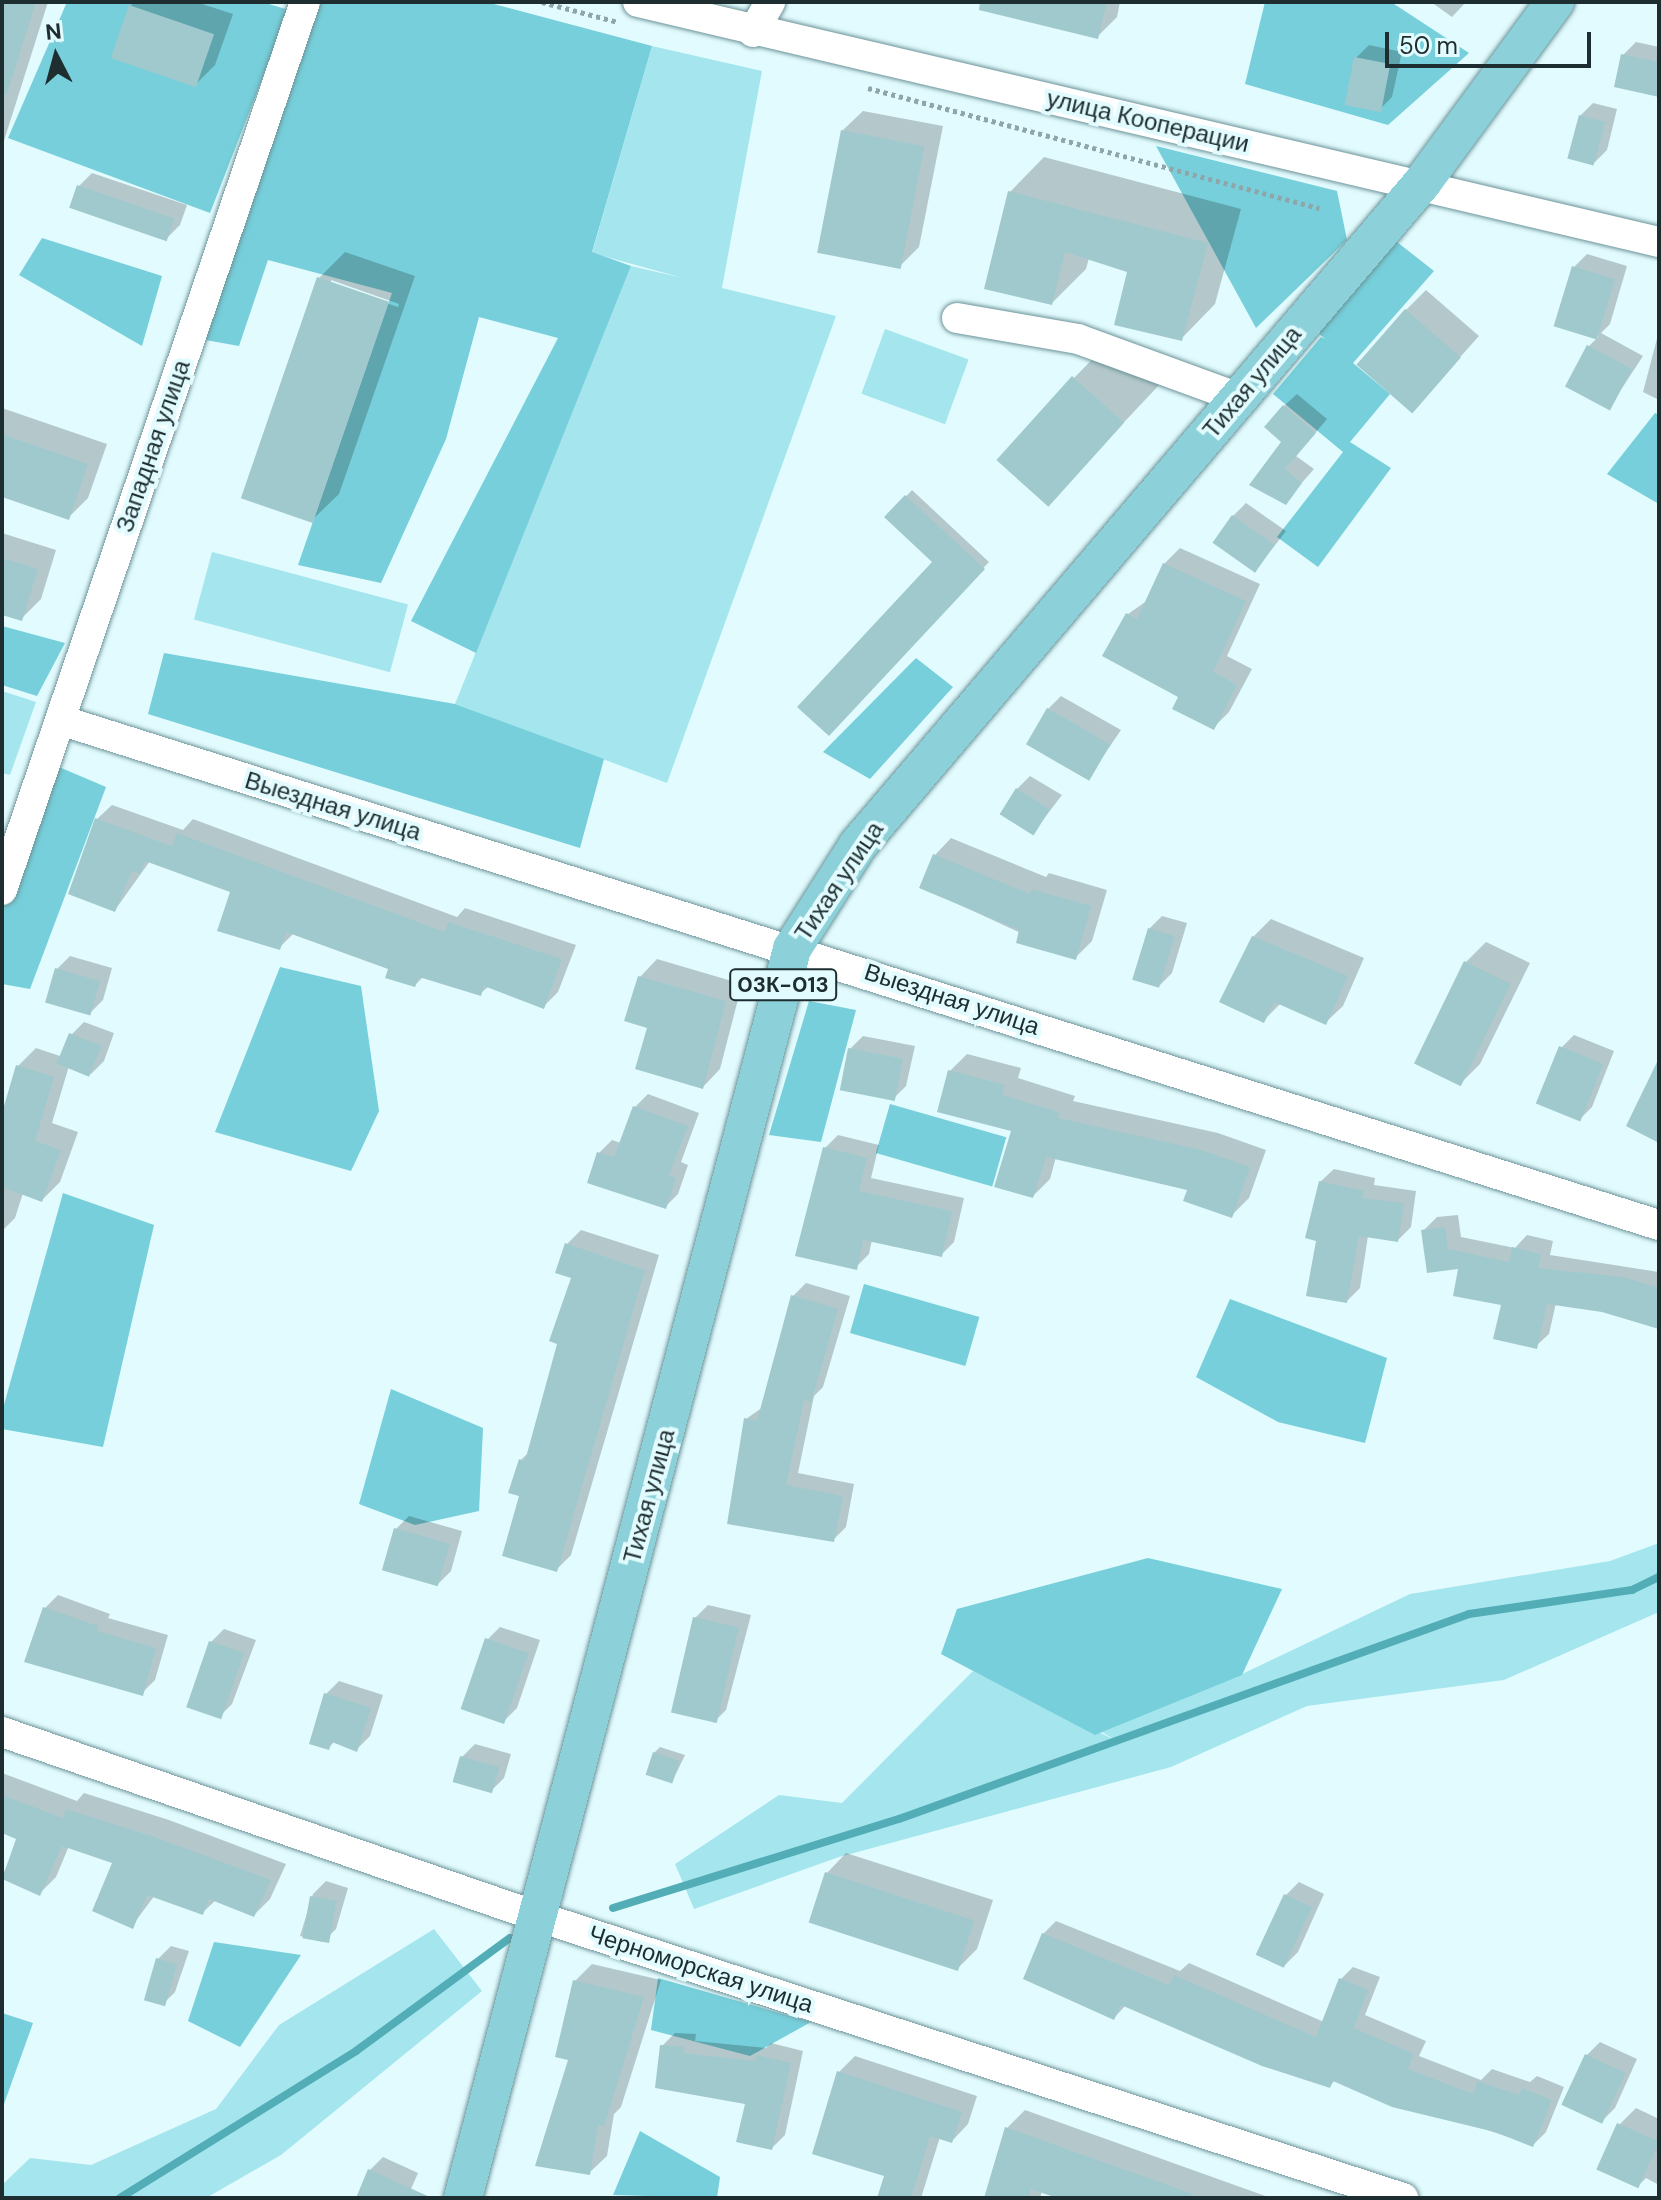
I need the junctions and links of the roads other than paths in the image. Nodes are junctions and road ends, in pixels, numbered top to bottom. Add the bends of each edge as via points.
1 (305, 2) edge
2 (770, 2) edge
3 (1555, 2) edge
4 (636, 14) edge
5 (753, 32) junction
6 (1422, 183) junction
7 (1659, 242) edge
8 (957, 318) dead end
9 (1239, 398) junction
10 (60, 720) junction
11 (2, 890) edge
12 (792, 949) junction
13 (1659, 1225) edge
14 (2, 1732) edge
15 (539, 1917) junction
16 (463, 2198) edge
17 (1403, 2198) edge

1 - 10 street, Западная улица
2 - 5 street
3 - 6 main road, Тихая улица / 03К-013
4 - 5 street, улица Кооперации
5 - 6 street, улица Кооперации
6 - 7 street, улица Кооперации
6 - 9 main road, Тихая улица / 03К-013
8 - 9 street via 1078,339
9 - 12 main road, Тихая улица / 03К-013 via 858,845
10 - 11 street, Западная улица
10 - 12 street, Выездная улица
12 - 13 street, Выездная улица
12 - 15 main road, Тихая улица / 03К-013
14 - 15 street, Черноморская улица
15 - 16 main road, Тихая улица / 03К-013
15 - 17 street, Черноморская улица

